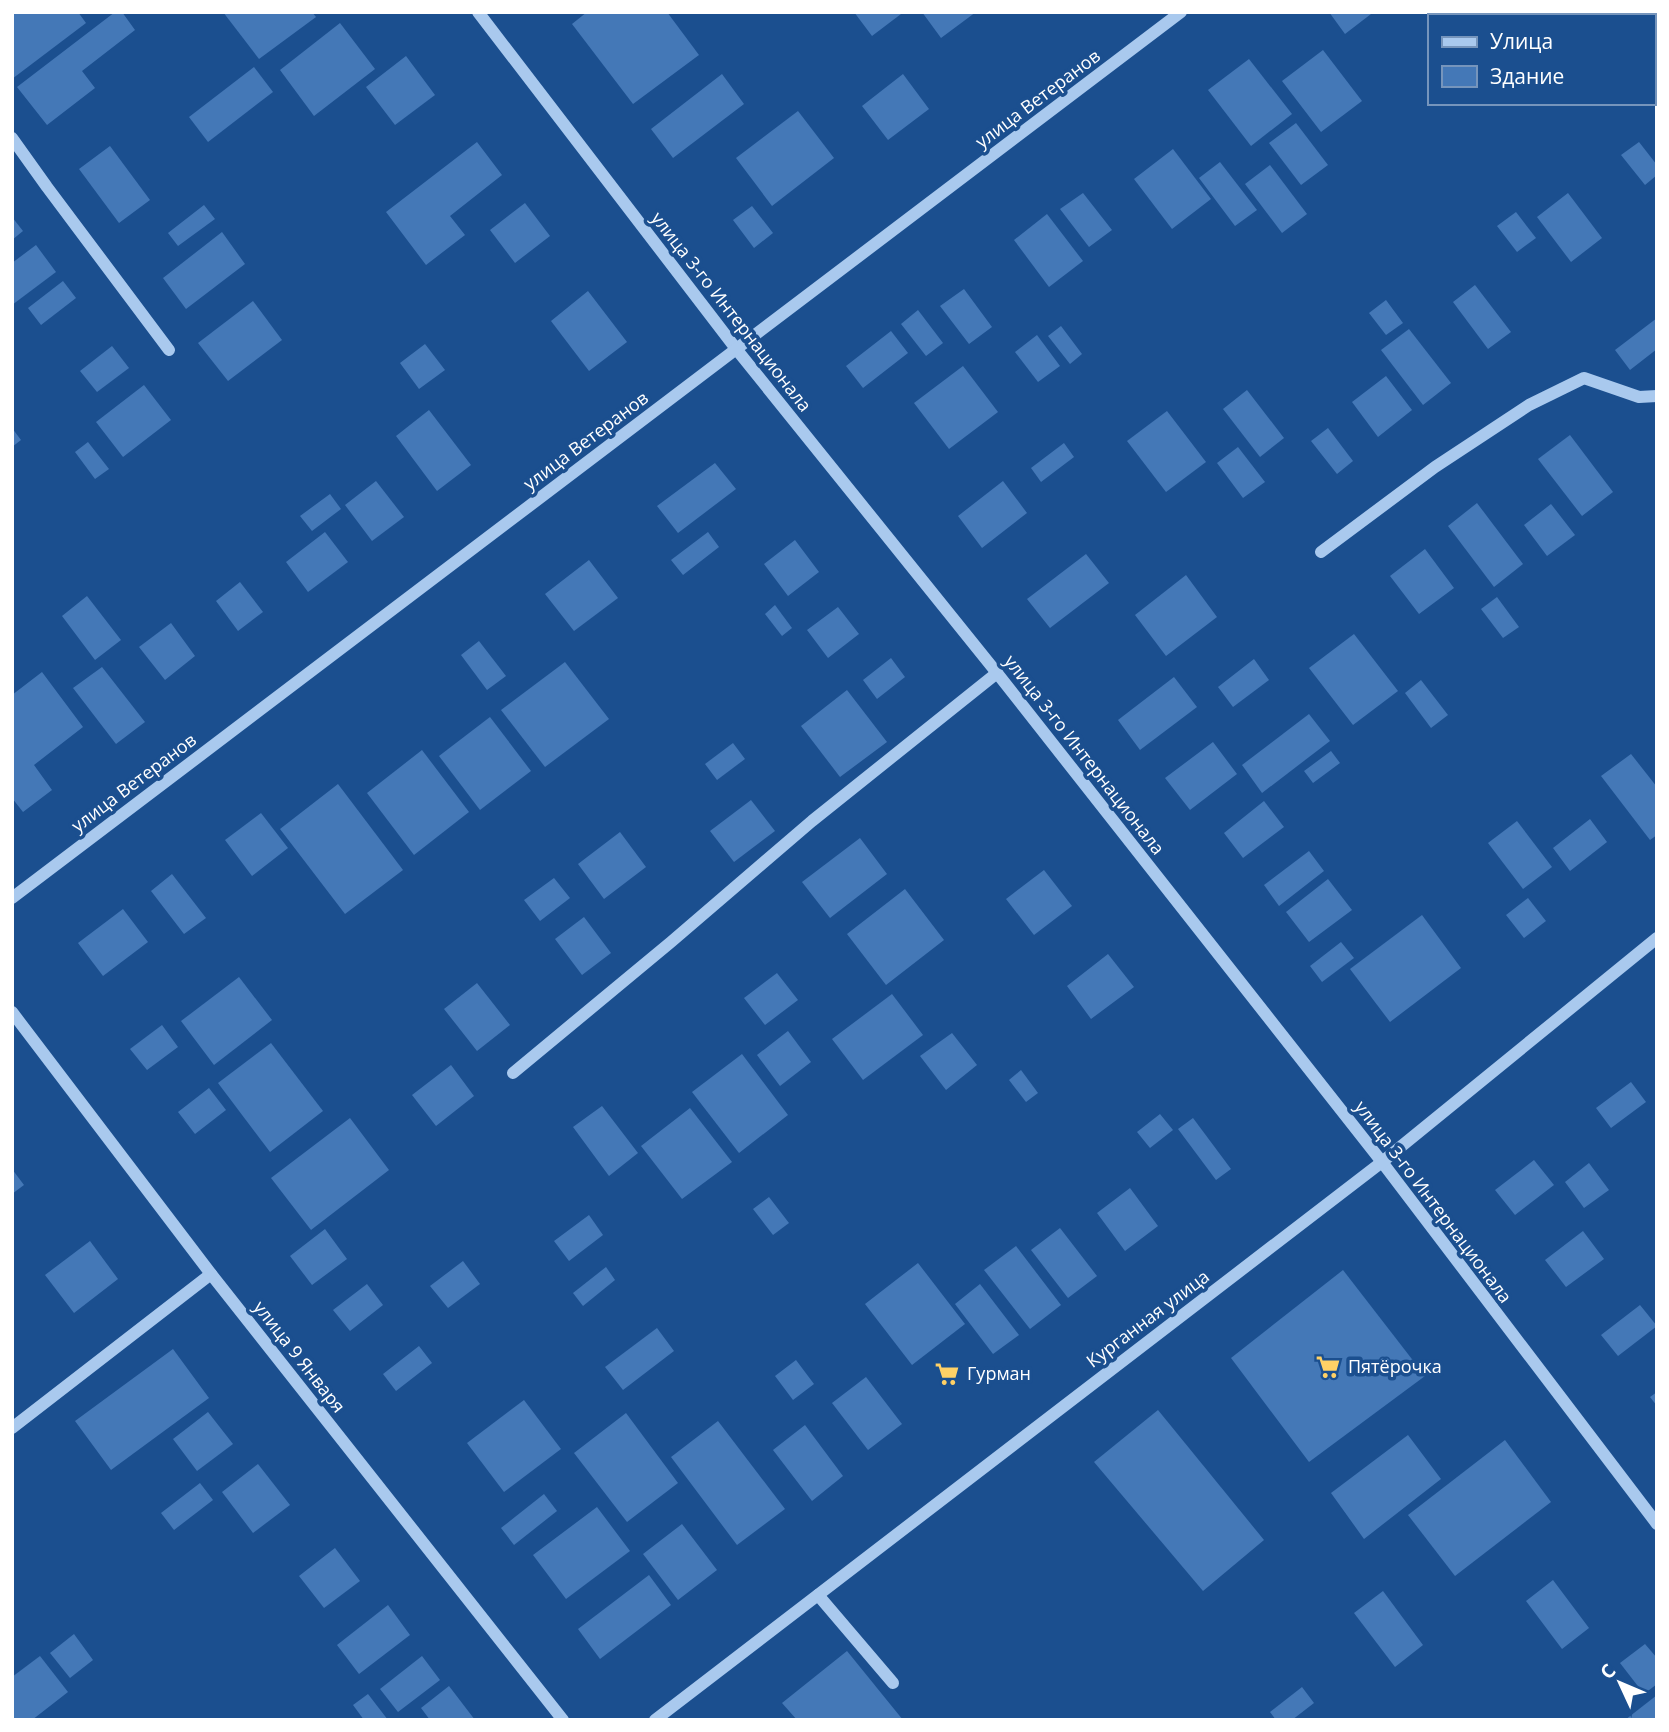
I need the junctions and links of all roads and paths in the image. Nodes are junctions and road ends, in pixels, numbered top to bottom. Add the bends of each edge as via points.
1 (478, 12) edge
2 (1181, 12) edge
3 (12, 138) edge
4 (169, 350) dead end
5 (737, 350) junction
6 (1657, 396) edge
7 (1321, 552) dead end
8 (997, 673) junction
9 (12, 898) edge
10 (1657, 938) edge
11 (12, 1012) edge
12 (513, 1073) dead end
13 (1382, 1162) junction
14 (211, 1274) junction
15 (12, 1428) edge
16 (1657, 1524) edge
17 (818, 1595) junction
18 (893, 1683) dead end
19 (563, 1720) edge
20 (655, 1720) edge

1 - 5 street, улица 3-го Интернационала
2 - 5 street, улица Ветеранов
3 - 4 street
5 - 8 street, улица 3-го Интернационала
5 - 9 street, улица Ветеранов
6 - 7 street via 1639,397 1584,378 1529,405
8 - 12 street via 812,821
8 - 13 street, улица 3-го Интернационала
10 - 13 street, Курганная улица
11 - 14 street, улица 9 Января
13 - 16 street, улица 3-го Интернационала
13 - 17 street, Курганная улица
14 - 15 street
14 - 19 street, улица 9 Января
17 - 18 street
17 - 20 street, Курганная улица

